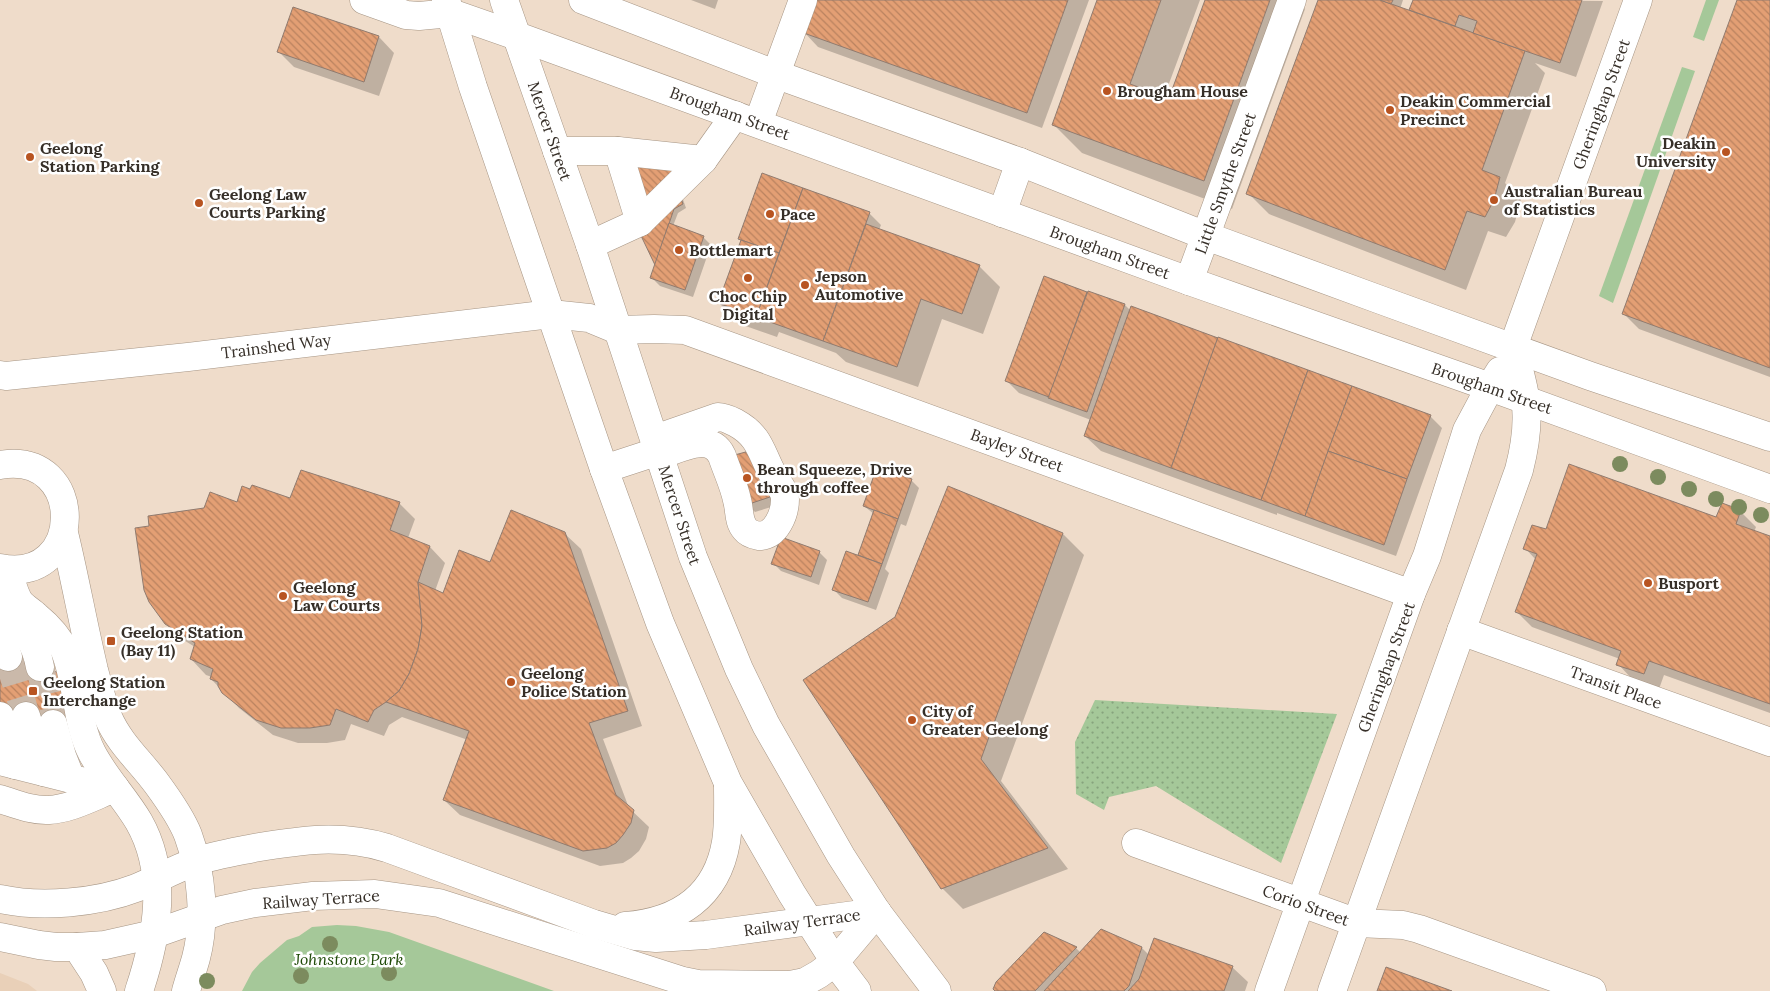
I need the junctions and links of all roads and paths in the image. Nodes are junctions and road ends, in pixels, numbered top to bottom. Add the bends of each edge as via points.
1 (364, 0) edge
2 (504, 0) edge
3 (583, 0) edge
4 (803, 0) edge
5 (1292, 0) edge
6 (1638, 0) edge
7 (456, 4) edge
8 (606, 5) edge
9 (517, 36) junction
10 (775, 74) junction
11 (746, 119) junction
12 (557, 151) junction
13 (618, 151) junction
14 (703, 160) junction
15 (1020, 162) junction
16 (1002, 213) junction
17 (640, 222) junction
18 (1206, 236) junction
19 (590, 245) junction
20 (1189, 281) junction
21 (551, 314) junction
22 (618, 330) junction
23 (1515, 349) junction
24 (0, 375) edge
25 (1490, 387) junction
26 (1526, 399) junction
27 (1770, 437) edge
28 (658, 449) junction
29 (0, 464) edge
30 (604, 469) junction
31 (1770, 490) edge
32 (64, 533) junction
33 (3, 569) edge
34 (1411, 594) junction
35 (0, 602) edge
36 (1461, 631) junction
37 (40, 667) tunnel mouth
38 (13, 716) edge
39 (53, 724) tunnel mouth
40 (1770, 742) edge
41 (7, 763) edge
42 (44, 772) junction
43 (71, 779) junction
44 (728, 783) junction
45 (115, 788) junction
46 (0, 799) edge
47 (1136, 843) dead end
48 (196, 862) junction
49 (157, 878) junction
50 (0, 899) edge
51 (1302, 903) junction
52 (877, 912) junction
53 (201, 918) junction
54 (809, 921) junction
55 (1357, 923) junction
56 (594, 924) junction
57 (154, 934) junction
58 (0, 937) edge
59 (77, 947) junction
60 (835, 962) junction
61 (102, 991) edge
62 (139, 991) edge
63 (186, 991) edge
64 (857, 991) edge
65 (937, 991) edge
66 (1269, 991) edge
67 (1332, 991) edge
68 (1592, 991) edge

1 - 7 street, Brougham Street via 406,15 419,16
2 - 9 street, Mercer Street
3 - 8 street
4 - 10 street
5 - 18 street, Little Smythe Street
6 - 23 street, Gheringhap Street via 1520,324
7 - 9 street, Brougham Street
7 - 21 street via 473,87
8 - 10 street
9 - 11 street, Brougham Street
9 - 12 street, Mercer Street
10 - 11 street
10 - 15 street
11 - 14 street
11 - 16 street, Brougham Street
12 - 13 street
12 - 19 street, Mercer Street
13 - 14 street
13 - 17 street
14 - 17 street
15 - 16 street
15 - 18 street
16 - 20 street, Brougham Street
17 - 19 street
18 - 20 street, Little Smythe Street
18 - 23 street
19 - 22 street, Mercer Street
20 - 25 street, Brougham Street
21 - 22 street, Trainshed Way via 589,318
21 - 24 street, Trainshed Way via 142,362
21 - 30 street
22 - 28 street, Mercer Street
22 - 34 street, Bayley Street via 685,330
23 - 25 street, Gheringhap Street
23 - 26 street, Gheringhap Street
23 - 27 street
25 - 26 street, Brougham Street
25 - 34 street, Gheringhap Street via 1467,430 1427,556
26 - 31 street, Brougham Street
26 - 36 street, Gheringhap Street via 1526,434 1519,470
28 - 28 street via 718,417 742,426 757,440 785,494 780,520 772,532 764,535 746,531 722,456 712,445 697,443
28 - 30 street
28 - 52 street, Mercer Street via 693,557 739,669 771,734 840,856
29 - 32 street via 22,464 49,477 65,503
30 - 44 street via 660,623
32 - 33 street via 56,549 42,562 24,570
32 - 48 street via 88,644 108,716 126,748 156,783 182,822
33 - 45 street via 20,603 44,623 64,649 88,743
34 - 51 street, Gheringhap Street
35 - 37 street via 29,637
36 - 40 street, Transit Place
36 - 55 street, Gheringhap Street
38 - 41 street
38 - 42 street
39 - 43 street
41 - 42 street
42 - 43 street
43 - 45 street
44 - 54 street
44 - 56 street via 726,844 719,868 705,892 666,918 627,926
45 - 46 street via 58,809 26,808
45 - 49 street via 142,828
47 - 51 street, Corio Street
48 - 49 street, Railway Terrace
48 - 53 street
48 - 56 street, Railway Terrace via 222,854 296,842 322,839 357,841 386,848
49 - 50 street, Railway Terrace via 116,894 82,900 40,903
49 - 57 street
51 - 55 street, Corio Street
51 - 66 street, Gheringhap Street
52 - 54 street, Railway Terrace
52 - 60 street, Railway Terrace
52 - 65 street, Mercer Street
53 - 57 street, Railway Terrace
53 - 60 street, Railway Terrace via 236,907 279,900 375,894 439,903 664,976 698,984 798,984 812,979
53 - 63 street via 196,957
54 - 56 street, Railway Terrace via 706,936 656,938 635,936
54 - 60 street
55 - 67 street, Gheringhap Street
55 - 68 street, Corio Street via 1420,929
57 - 59 street, Railway Terrace via 118,943
57 - 62 street
58 - 59 street, Railway Terrace via 39,945
59 - 61 street
60 - 64 street

